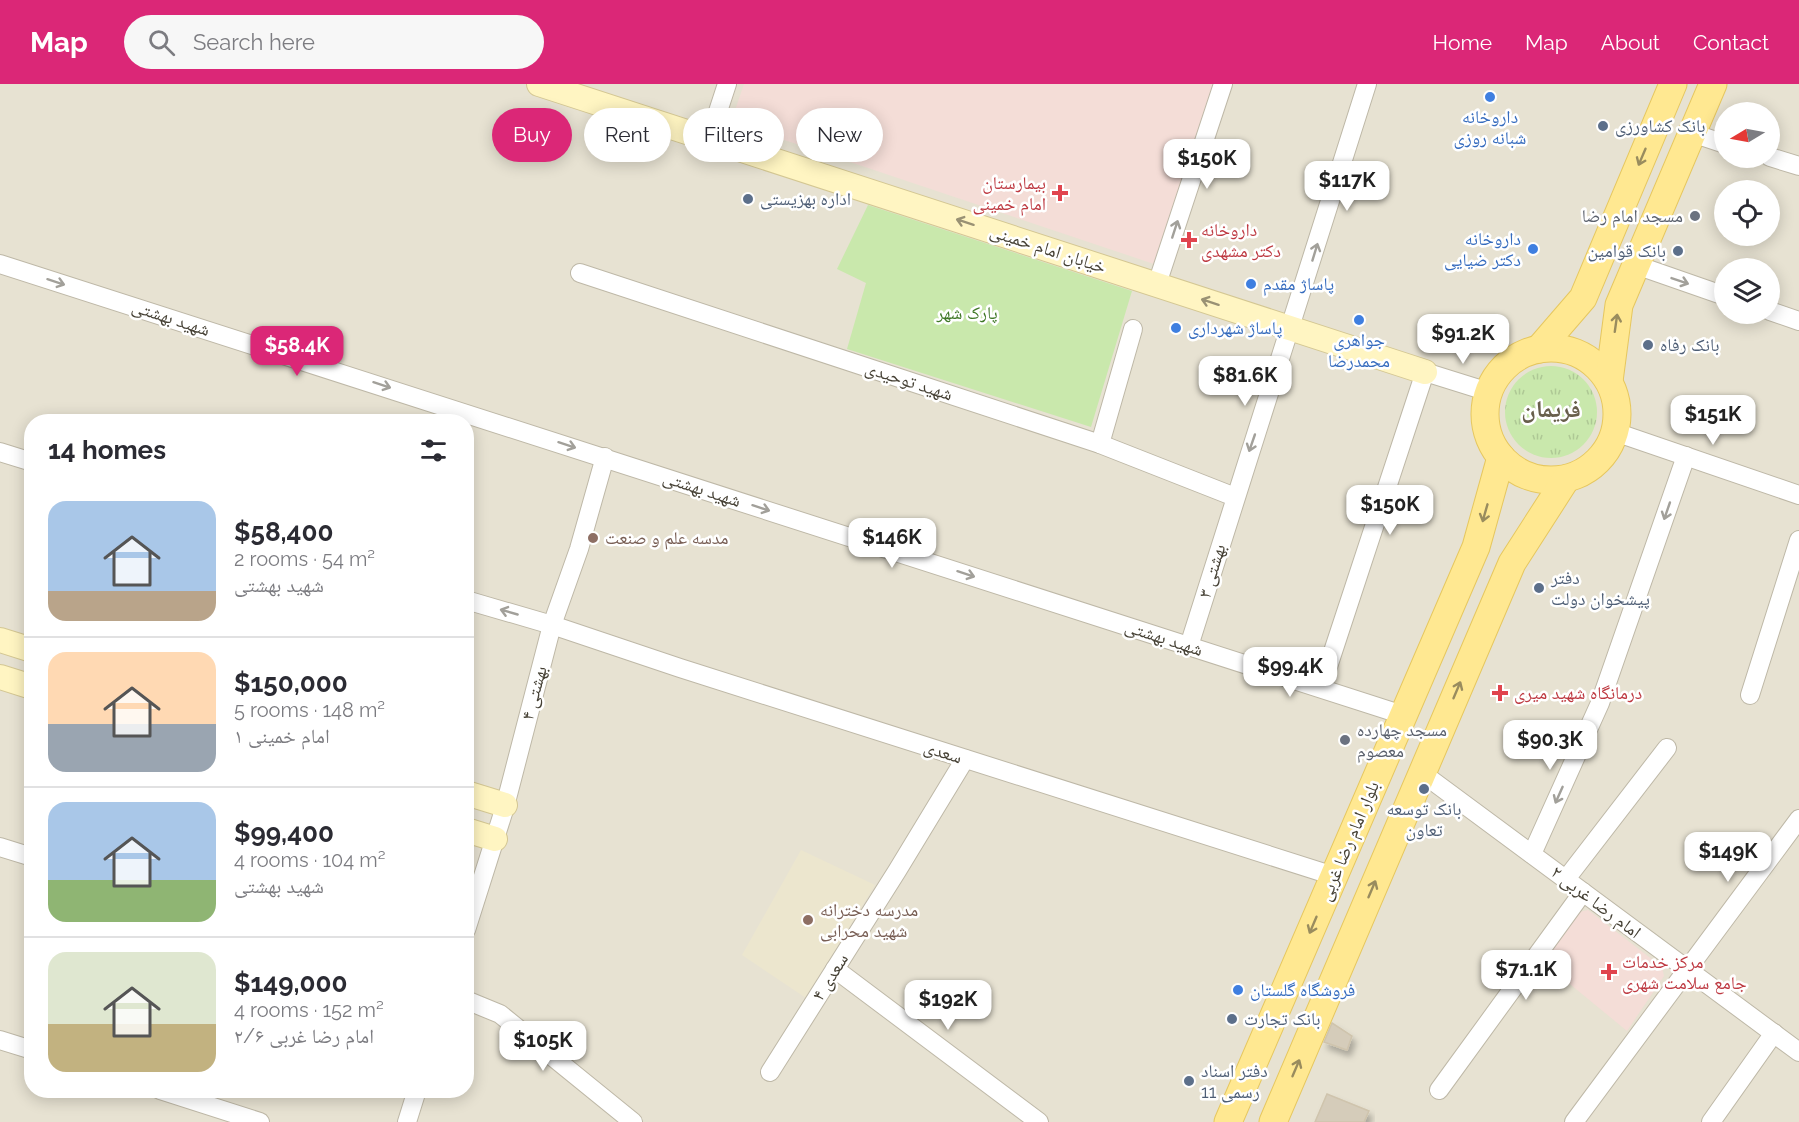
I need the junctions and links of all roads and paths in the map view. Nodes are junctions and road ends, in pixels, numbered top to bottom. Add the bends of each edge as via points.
1 (539, 84) edge
2 (727, 84) edge
3 (1223, 84) edge
4 (1367, 84) edge
5 (1673, 84) edge
6 (1713, 84) edge
7 (719, 108) edge
8 (683, 131) edge
9 (1692, 133) junction
10 (1714, 140) edge
11 (1780, 161) edge
12 (780, 162) edge
13 (1799, 166) edge
14 (0, 264) edge
15 (1636, 265) junction
16 (580, 273) dead end
17 (1157, 284) junction
18 (1714, 292) edge
19 (1780, 314) edge
20 (1799, 321) edge
21 (1291, 328) junction
22 (1133, 329) dead end
23 (1539, 349) junction
24 (1425, 372) junction
25 (1609, 381) junction
26 (1489, 392) junction
27 (468, 414) edge
28 (474, 416) edge
29 (1615, 432) junction
30 (1100, 444) junction
31 (0, 452) edge
32 (1686, 456) junction
33 (1501, 457) junction
34 (605, 458) junction
35 (24, 460) edge
36 (1566, 479) junction
37 (1799, 495) edge
38 (1235, 497) junction
39 (1799, 540) edge
40 (474, 602) edge
41 (552, 625) junction
42 (0, 640) edge
43 (1189, 646) junction
44 (24, 648) edge
45 (0, 677) edge
46 (24, 684) edge
47 (1321, 688) junction
48 (1750, 694) dead end
49 (1403, 715) junction
50 (1668, 748) dead end
51 (964, 759) junction
52 (1422, 772) junction
53 (474, 795) edge
54 (505, 805) junction
55 (1799, 819) edge
56 (474, 832) edge
57 (495, 839) junction
58 (0, 847) edge
59 (24, 854) edge
60 (1532, 854) junction
61 (1334, 876) junction
62 (1566, 879) junction
63 (1583, 892) junction
64 (474, 905) edge
65 (835, 969) junction
66 (1686, 969) junction
67 (474, 1003) edge
68 (1774, 1033) junction
69 (0, 1040) edge
70 (24, 1048) edge
71 (1799, 1052) edge
72 (770, 1072) dead end
73 (1439, 1089) dead end
74 (185, 1098) edge
75 (414, 1098) edge
76 (260, 1122) edge
77 (407, 1122) edge
78 (633, 1122) edge
79 (1039, 1122) edge
80 (1228, 1122) edge
81 (1273, 1122) edge
82 (1574, 1122) edge
83 (1711, 1122) edge

1 - 8 street, خیابان امام خمینی
2 - 7 street
17 -> 3 street
21 -> 4 street, بهشتی ۳
5 -> 23 main road via 1582,298
6 - 9 main road
9 - 10 street
9 - 15 main road
11 - 13 street
17 -> 12 street, خیابان امام خمینی
14 -> 27 street, شهید بهشتی
15 -> 18 street
25 -> 15 main road via 1618,305
16 - 30 street, شهید توحیدی
21 -> 17 street, خیابان امام خمینی
19 - 20 street
21 - 24 street, خیابان امام خمینی
21 -> 38 street, بهشتی ۳
22 - 30 street
23 - 25 main road via 1559,348 1578,353 1596,365
23 - 26 main road via 1517,357 1500,372
24 - 26 street, خیابان امام خمینی
24 - 47 street
25 - 29 main road via 1618,415
26 - 33 main road via 1485,415 1489,437
28 -> 34 street, شهید بهشتی
29 - 32 street
29 - 36 main road via 1587,470
30 - 38 street, شهید توحیدی
31 - 35 street
32 - 37 street
32 -> 60 street via 1600,704
33 - 36 main road via 1519,472 1542,480
33 -> 49 main road, بلوار امام رضا غربی via 1476,547
34 - 41 street, بهشتی ۴
34 -> 43 street, شهید بهشتی
52 -> 36 main road via 1512,563
38 - 43 street, بهشتی ۳
39 - 48 street
41 -> 40 street, سعدی
41 - 51 street, سعدی
41 - 54 street, بهشتی ۴
42 - 44 street
43 - 47 street, شهید بهشتی
45 - 46 street
47 - 49 street, شهید بهشتی
49 - 61 main road, بلوار امام رضا غربی
50 - 62 street
51 - 61 street, سعدی
51 - 65 street, سعدی ۴
52 - 60 street, امام رضا غربی ۲
81 -> 52 main road
53 - 54 street
54 - 57 street, بهشتی ۴
55 - 66 street
56 - 57 street
57 - 64 street, بهشتی ۴
58 - 59 street
60 - 62 street, امام رضا غربی ۲
61 -> 80 main road, بلوار امام رضا غربی
62 - 63 street, امام رضا غربی ۲
63 - 66 street, امام رضا غربی ۲
63 - 73 street
65 - 72 street, سعدی ۴
65 - 79 street
66 - 68 street, امام رضا غربی ۲
66 - 82 street
67 - 78 street via 500,1014
68 - 71 street, امام رضا غربی ۲
68 - 83 street
69 - 70 street
74 - 76 street
75 - 77 street

